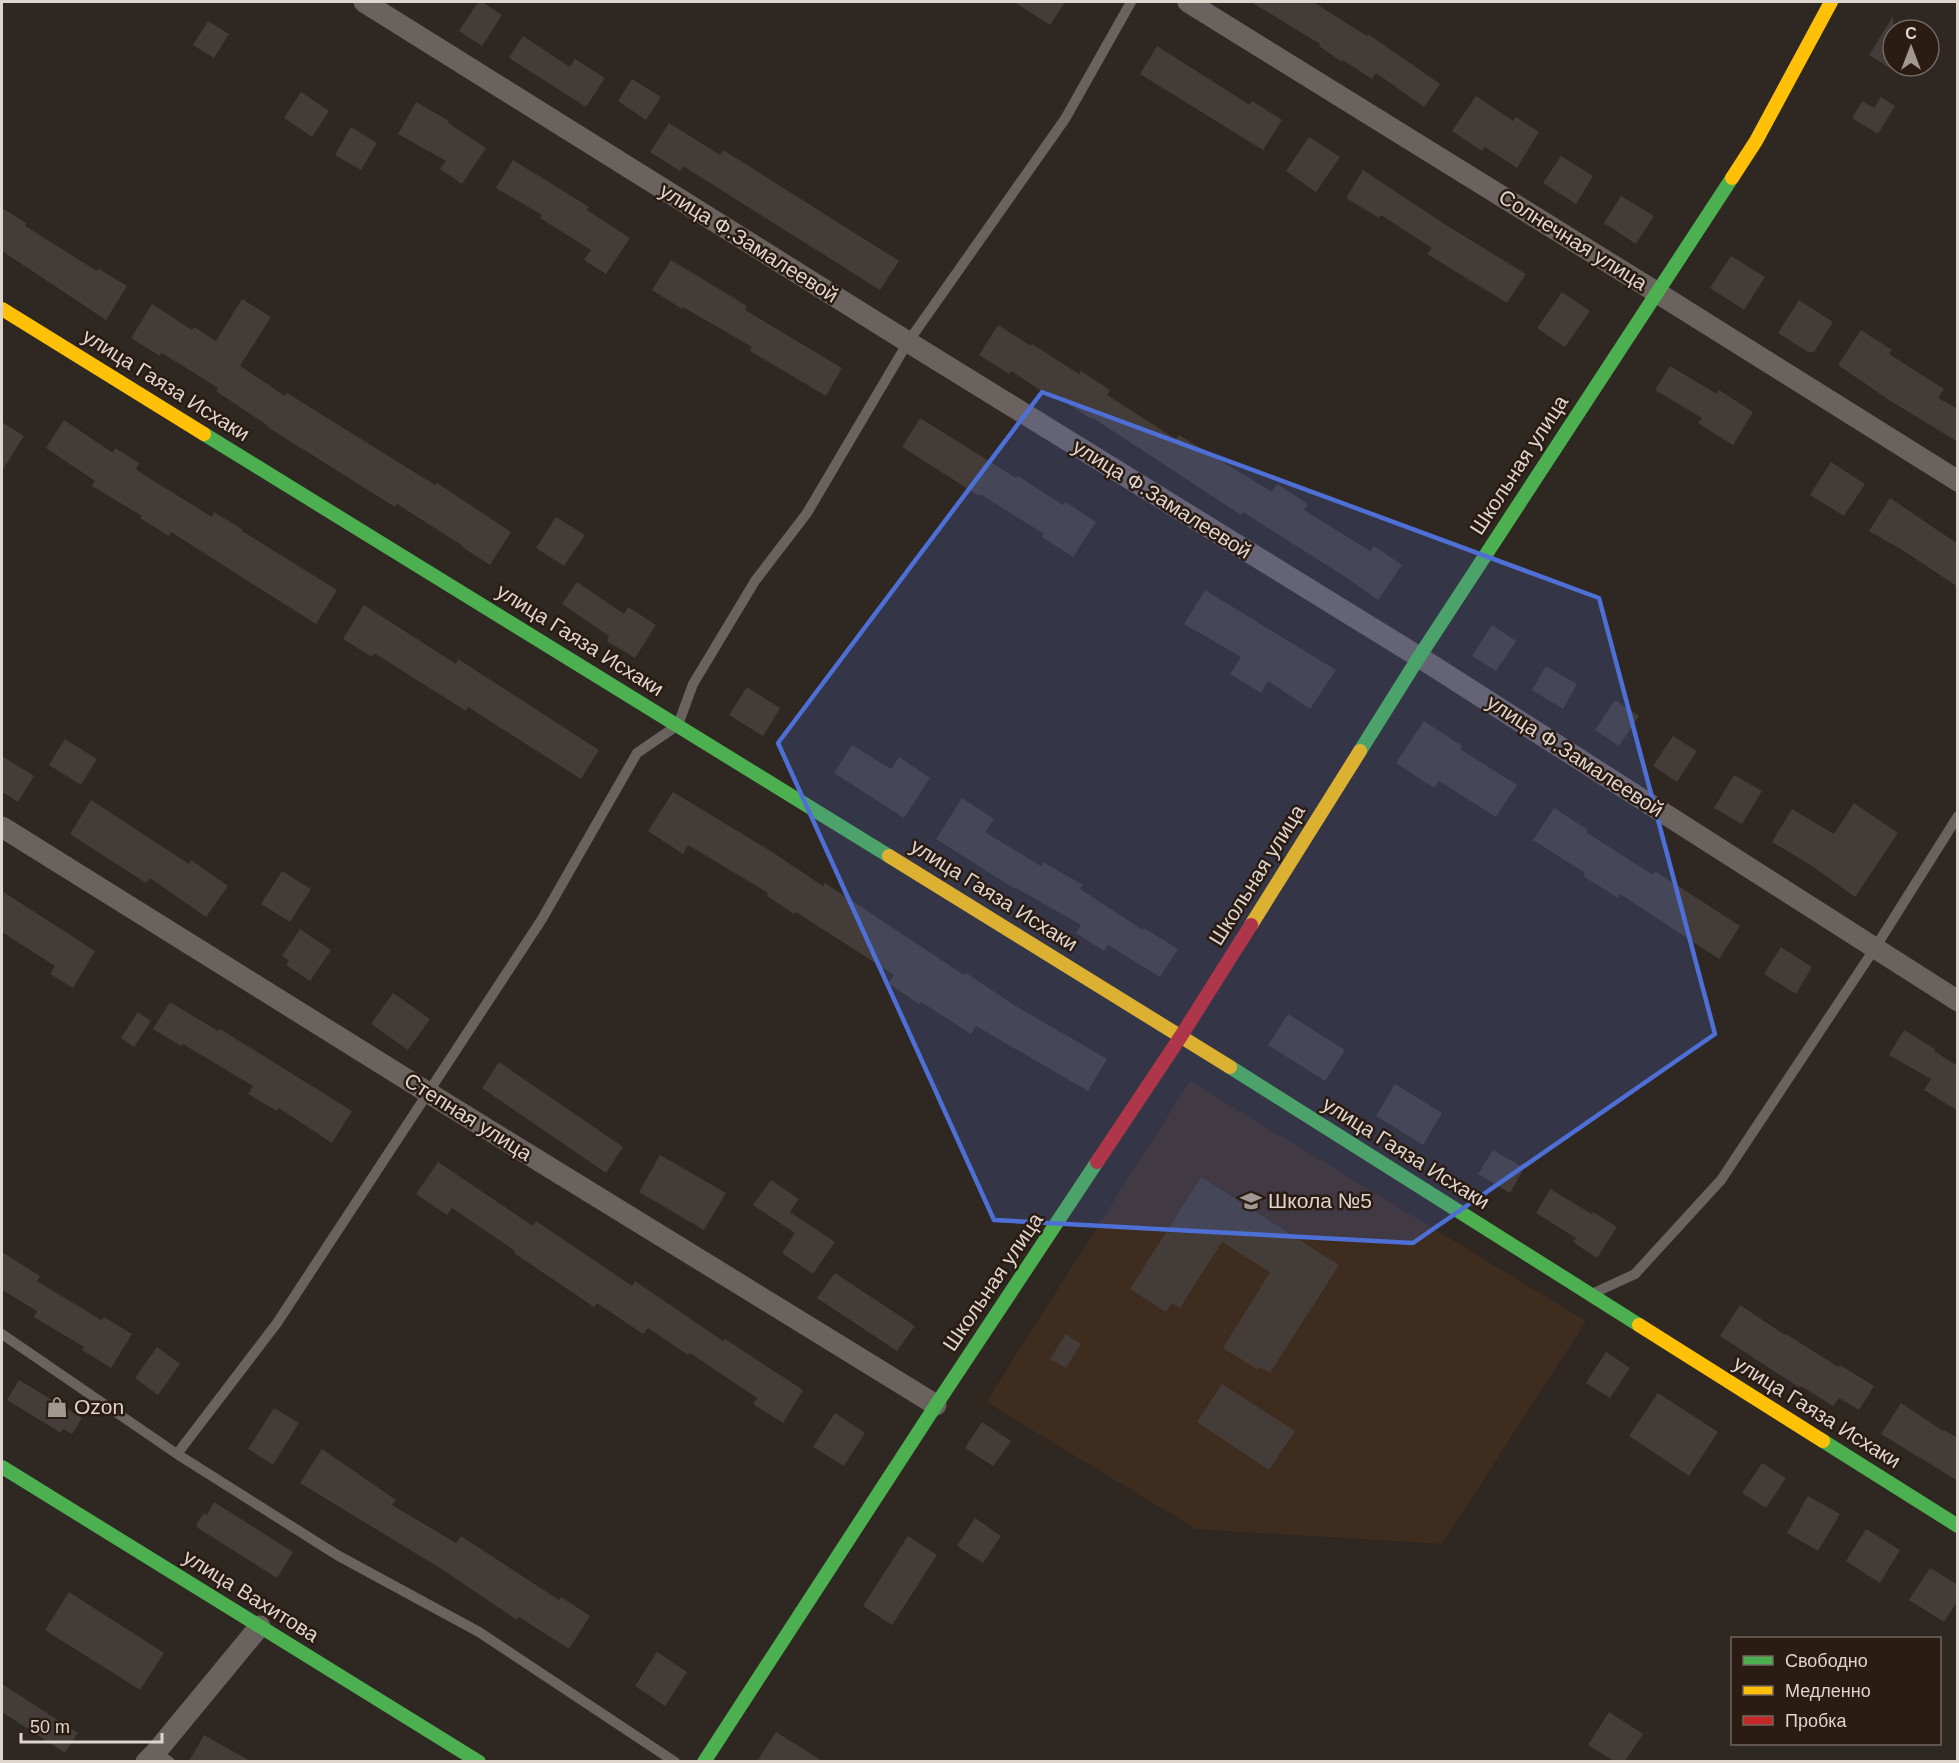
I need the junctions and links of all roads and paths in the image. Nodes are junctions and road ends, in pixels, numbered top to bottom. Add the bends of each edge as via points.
1 (364, 2) edge
2 (1131, 2) edge
3 (1188, 2) edge
4 (1831, 2) edge
5 (1656, 292) junction
6 (2, 309) edge
7 (908, 342) junction
8 (1958, 481) edge
9 (1419, 657) junction
10 (678, 725) junction
11 (1958, 816) edge
12 (2, 827) edge
13 (1875, 948) junction
14 (1958, 1001) edge
15 (1182, 1036) junction
16 (427, 1092) junction
17 (1590, 1294) junction
18 (2, 1334) edge
19 (936, 1405) junction
20 (177, 1454) junction
21 (2, 1467) edge
22 (1958, 1526) edge
23 (260, 1626) junction
24 (157, 1758) edge
25 (479, 1761) edge
26 (675, 1761) edge
27 (704, 1761) edge

1 - 7 street, улица Ф.Замалеевой
2 - 7 lane via 1065,119
3 - 5 street, Солнечная улица
4 - 5 street, Школьная улица via 1756,141
5 - 8 street, Солнечная улица
5 - 9 street, Школьная улица
6 - 10 street, улица Гаяза Исхаки
7 - 9 street, улица Ф.Замалеевой
7 - 10 lane via 807,513 754,581 693,684
9 - 13 street, улица Ф.Замалеевой
9 - 15 street, Школьная улица
10 - 15 street, улица Гаяза Исхаки
10 - 16 lane via 637,753 542,919
11 - 13 lane
12 - 16 street, Степная улица
13 - 14 street, улица Ф.Замалеевой
13 - 17 lane via 1721,1180 1635,1274
15 - 17 street, улица Гаяза Исхаки
15 - 19 street, Школьная улица
16 - 19 street, Степная улица
16 - 20 lane via 277,1323
17 - 22 street, улица Гаяза Исхаки
18 - 20 lane
19 - 27 street, Школьная улица
20 - 26 lane via 338,1555 479,1632
21 - 23 street, улица Вахитова
23 - 24 street
23 - 25 street, улица Вахитова

